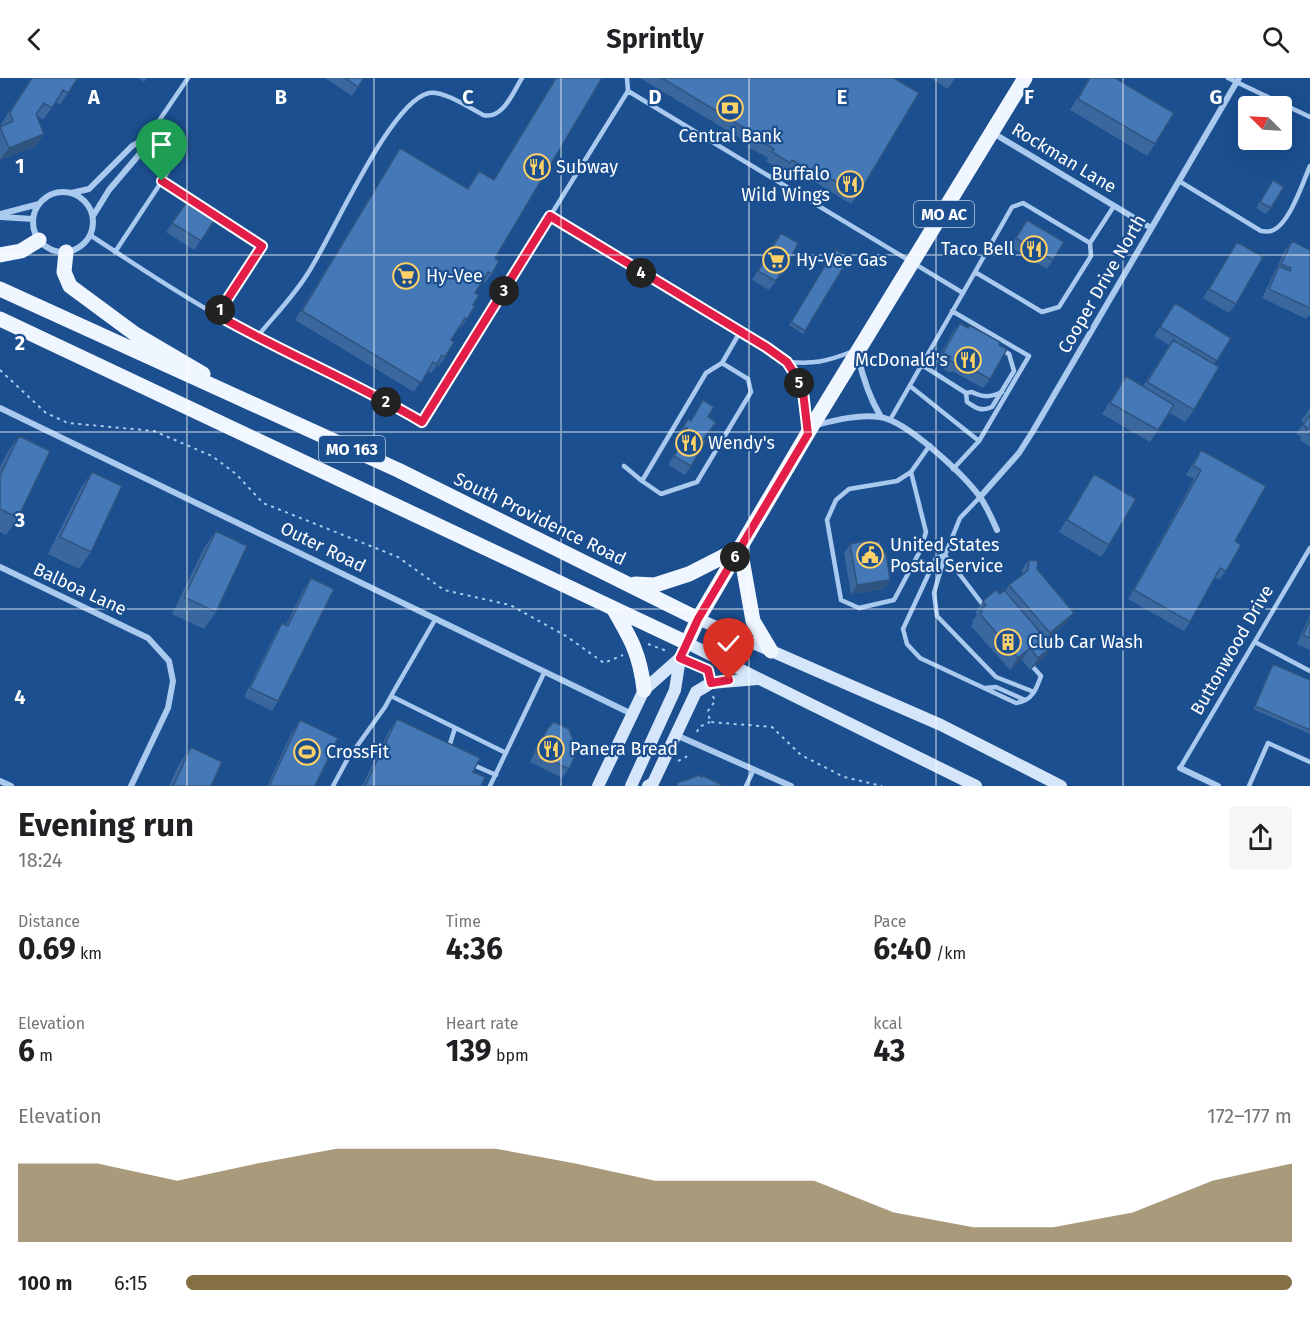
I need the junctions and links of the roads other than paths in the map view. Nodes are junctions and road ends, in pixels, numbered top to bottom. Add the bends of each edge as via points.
1 (188, 78) edge
2 (522, 78) edge
3 (627, 78) edge
4 (1025, 78) edge
5 (1228, 78) edge
6 (1237, 80) edge
7 (628, 92) junction
8 (1310, 117) edge
9 (992, 132) junction
10 (148, 137) junction
11 (171, 166) dead end
12 (1310, 166) edge
13 (162, 181) junction
14 (1179, 181) junction
15 (71, 193) junction
16 (39, 204) junction
17 (1114, 206) junction
18 (0, 216) edge
19 (93, 216) junction
20 (550, 216) junction
21 (33, 219) junction
22 (1151, 228) junction
23 (90, 236) junction
24 (39, 240) junction
25 (1090, 243) junction
26 (66, 252) junction
27 (115, 252) junction
28 (0, 255) edge
29 (913, 264) junction
30 (975, 272) junction
31 (0, 289) edge
32 (963, 293) junction
33 (952, 311) junction
34 (217, 315) junction
35 (960, 316) junction
36 (0, 319) edge
37 (963, 323) edge
38 (740, 332) junction
39 (257, 337) junction
40 (1000, 349) edge
41 (859, 351) junction
42 (787, 362) junction
43 (722, 363) junction
44 (922, 365) junction
45 (910, 386) junction
46 (1003, 391) junction
47 (966, 393) junction
48 (233, 395) junction
49 (0, 408) edge
50 (881, 417) junction
51 (890, 420) junction
52 (810, 430) junction
53 (979, 441) junction
54 (930, 445) junction
55 (624, 466) dead end
56 (953, 469) junction
57 (911, 472) junction
58 (642, 481) junction
59 (980, 497) junction
60 (998, 530) dead end
61 (740, 548) junction
62 (1310, 548) edge
63 (945, 555) junction
64 (0, 567) edge
65 (626, 584) junction
66 (983, 605) edge
67 (613, 608) junction
68 (436, 618) junction
69 (698, 619) junction
70 (1255, 642) junction
71 (687, 643) junction
72 (771, 651) junction
73 (680, 658) junction
74 (1033, 667) edge
75 (1310, 671) edge
76 (544, 673) junction
77 (758, 679) junction
78 (644, 690) junction
79 (1034, 692) junction
80 (391, 696) junction
81 (632, 714) junction
82 (455, 728) junction
83 (675, 735) junction
84 (506, 753) junction
85 (452, 755) edge
86 (1310, 762) edge
87 (470, 763) edge
88 (1180, 768) joint
89 (754, 769) junction
90 (496, 775) junction
91 (0, 781) edge
92 (11, 786) edge
93 (131, 786) edge
94 (333, 786) edge
95 (490, 786) edge
96 (598, 786) edge
97 (631, 786) edge
98 (648, 786) edge
99 (746, 786) edge
100 (791, 786) edge
101 (976, 786) edge
102 (1061, 786) edge
103 (1218, 786) edge
104 (1249, 786) edge

1 - 10 lane
2 - 39 lane via 496,115 483,115 435,92 420,96 400,115 308,274
3 - 7 lane
4 - 9 main road, MO AC
5 - 6 lane
6 - 8 lane
6 - 14 street, Cooper Drive North
7 - 20 lane
7 - 29 lane
9 - 17 street, Rockman Lane
9 - 29 main road, MO AC
10 - 15 street via 132,146 89,189
10 - 19 street via 143,150
11 - 13 lane
12 - 14 lane via 1282,223 1271,231 1261,231
13 - 27 lane
13 - 34 lane via 262,246
14 - 22 street, Cooper Drive North
15 - 16 street via 53,194
15 - 19 street via 85,201
16 - 18 street
16 - 21 street
17 - 22 street, Rockman Lane
17 - 25 lane
18 - 21 street
19 - 23 street
20 - 38 lane
20 - 39 lane via 422,422
21 - 24 street
22 - 59 street, Cooper Drive North via 1019,453
23 - 26 street via 75,250
23 - 27 lane
24 - 26 street via 46,248
24 - 28 main road via 21,251
25 - 30 lane via 1023,203 1012,207
25 - 30 lane via 1091,256 1059,307 1042,312
26 - 48 main road via 64,272 70,286 135,334 190,364
27 - 34 lane
29 - 32 lane
29 - 41 main road, MO AC
30 - 32 lane
31 - 48 main road, South Providence Road / MO 163
32 - 33 lane
33 - 35 lane
33 - 44 lane
34 - 39 lane
35 - 37 lane
35 - 53 lane via 1029,356
36 - 67 main road, MO 163
38 - 42 lane
38 - 43 lane
40 - 46 lane via 1009,354 1014,371
41 - 42 lane via 811,364
41 - 50 street via 863,383
41 - 52 main road, MO AC
42 - 52 lane via 803,392
43 - 58 lane via 706,373
43 - 58 lane via 748,379 751,392 697,482 661,494
44 - 45 lane
44 - 47 lane
45 - 51 lane
45 - 53 lane
46 - 47 lane via 991,397
46 - 47 lane via 986,410 978,410 967,402
48 - 65 main road, South Providence Road / MO 163 via 398,470
49 - 68 street, Outer Road
50 - 51 street
50 - 52 street via 836,420
51 - 54 street
52 - 61 main road, MO AC
53 - 56 lane
54 - 56 street
54 - 57 lane
55 - 58 lane
56 - 59 street
57 - 57 lane via 897,481 849,489 836,500 826,520 841,600 859,608 894,600 926,532
59 - 60 street
59 - 63 lane via 960,518
61 - 65 main road via 665,582
61 - 69 main road, MO AC
61 - 72 main road via 753,621
62 - 70 lane, Buttonwood Drive
63 - 66 lane
63 - 79 lane via 934,593 937,616 996,677
63 - 79 lane via 936,558 903,629 907,644 920,658 1016,703
64 - 93 street, Balboa Lane via 148,638 169,661 173,681 168,708
65 - 69 main road, South Providence Road / MO 163
67 - 71 main road, MO 163
67 - 78 main road via 641,664
68 - 76 street, Outer Road
68 - 80 lane
69 - 71 main road, MO AC
69 - 72 main road, South Providence Road / MO 163
70 - 75 lane
70 - 88 lane, Buttonwood Drive
71 - 73 main road
71 - 77 main road, MO 163
72 - 102 main road, South Providence Road / MO 163 via 941,725
73 - 78 main road
73 - 97 main road via 675,690
74 - 79 lane via 1041,676
76 - 81 street, Outer Road
76 - 84 lane
77 - 83 main road via 711,683 696,692
77 - 101 main road, MO 163
78 - 81 main road
80 - 82 lane
80 - 94 lane
81 - 96 main road
82 - 84 lane
82 - 85 lane via 449,747
83 - 89 street
83 - 98 main road via 653,783
84 - 90 lane
86 - 104 lane via 1268,743
87 - 90 lane
88 - 103 street
89 - 99 lane
89 - 100 street
90 - 95 lane
91 - 92 street

